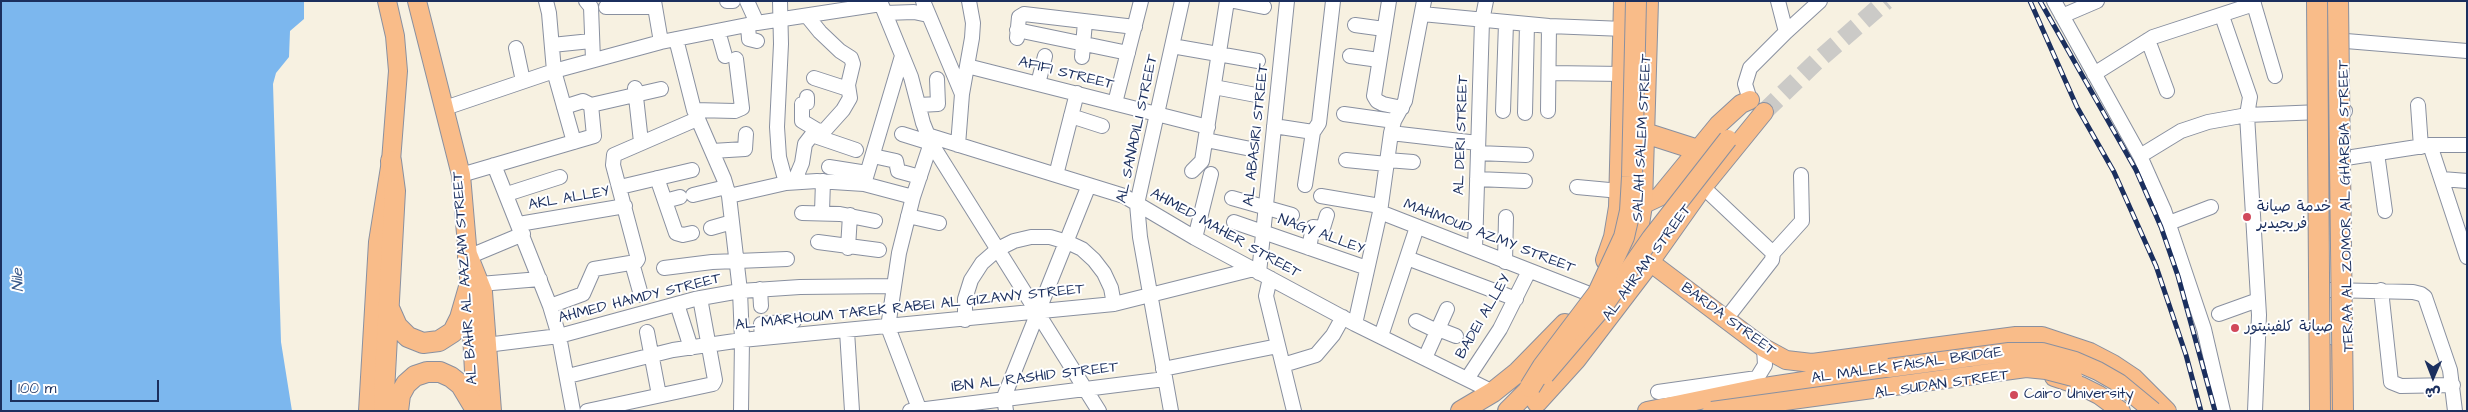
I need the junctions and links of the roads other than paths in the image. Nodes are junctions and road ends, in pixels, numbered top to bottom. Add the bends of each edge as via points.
1 (387, 1) edge
2 (417, 1) edge
3 (546, 1) edge
4 (586, 1) edge
5 (727, 1) edge
6 (733, 1) edge
7 (747, 1) edge
8 (780, 1) edge
9 (923, 1) edge
10 (969, 1) edge
11 (1142, 1) edge
12 (1182, 1) edge
13 (1226, 1) edge
14 (1234, 1) edge
15 (1287, 1) edge
16 (1333, 1) edge
17 (1389, 1) edge
18 (1486, 1) edge
19 (1624, 1) edge
20 (1636, 1) edge
21 (1648, 1) edge
22 (1778, 1) edge
23 (1820, 1) edge
24 (2054, 1) edge
25 (2097, 1) edge
26 (2317, 1) edge
27 (2326, 1) edge
28 (2338, 1) edge
29 (2347, 1) edge
30 (2253, 3) edge
31 (654, 4) edge
32 (882, 6) edge
33 (1264, 7) dead end
34 (606, 8) dead end
35 (1423, 8) edge
36 (928, 15) junction
37 (807, 16) junction
38 (2062, 16) junction
39 (2222, 16) junction
40 (781, 19) junction
41 (1482, 21) junction
42 (1085, 22) junction
43 (1506, 23) junction
44 (752, 24) junction
45 (1527, 24) junction
46 (1355, 25) dead end
47 (1549, 26) junction
48 (1135, 27) junction
49 (1384, 29) junction
50 (1624, 29) junction
51 (718, 30) junction
52 (1786, 32) junction
53 (676, 39) junction
54 (2148, 40) junction
55 (591, 41) junction
56 (757, 41) dead end
57 (2346, 41) junction
58 (661, 42) junction
59 (552, 45) junction
60 (1172, 46) junction
61 (516, 48) dead end
62 (1082, 51) junction
63 (2467, 52) edge
64 (1128, 53) junction
65 (1219, 54) junction
66 (902, 56) junction
67 (1045, 56) dead end
68 (1350, 56) dead end
69 (593, 60) junction
70 (1379, 60) junction
71 (1258, 61) dead end
72 (967, 66) junction
73 (554, 71) junction
74 (1549, 73) junction
75 (1623, 74) junction
76 (2094, 74) junction
77 (2275, 76) dead end
78 (814, 78) dead end
79 (937, 79) dead end
80 (523, 81) junction
81 (1038, 84) junction
82 (1214, 87) junction
83 (661, 90) dead end
84 (848, 90) junction
85 (2167, 91) dead end
86 (635, 92) junction
87 (962, 94) junction
88 (1077, 94) junction
89 (1256, 95) dead end
90 (807, 97) dead end
91 (1750, 100) junction
92 (1622, 101) junction
93 (1115, 103) junction
94 (919, 104) junction
95 (2418, 104) dead end
96 (591, 105) junction
97 (564, 107) junction
98 (445, 108) junction
99 (1402, 108) junction
100 (1503, 111) dead end
101 (1548, 111) dead end
102 (2345, 111) junction
103 (1646, 112) junction
104 (1764, 112) tunnel mouth
105 (2327, 112) junction
106 (1525, 113) dead end
107 (695, 114) junction
108 (1158, 114) junction
109 (1344, 114) dead end
110 (2247, 115) junction
111 (1071, 116) junction
112 (1102, 126) dead end
113 (1274, 126) junction
114 (1393, 127) junction
115 (1314, 132) junction
116 (815, 133) junction
117 (1207, 133) junction
118 (1645, 133) junction
119 (746, 134) dead end
120 (902, 134) dead end
121 (1621, 135) junction
122 (929, 139) junction
123 (574, 142) junction
124 (641, 142) junction
125 (958, 145) junction
126 (2467, 145) edge
127 (2426, 146) junction
128 (1251, 148) dead end
129 (1478, 148) junction
130 (856, 150) dead end
131 (1698, 150) junction
132 (712, 151) junction
133 (2377, 153) junction
134 (1526, 155) dead end
135 (872, 156) junction
136 (2140, 156) junction
137 (2346, 158) junction
138 (1346, 160) dead end
139 (391, 161) junction
140 (1387, 162) junction
141 (1413, 162) dead end
142 (494, 166) junction
143 (829, 167) dead end
144 (692, 170) dead end
145 (1192, 171) dead end
146 (1210, 174) dead end
147 (461, 175) junction
148 (1056, 175) junction
149 (1801, 175) dead end
150 (920, 176) junction
151 (560, 177) dead end
152 (657, 178) junction
153 (866, 179) junction
154 (1477, 179) junction
155 (2442, 179) junction
156 (1525, 180) dead end
157 (823, 181) junction
158 (2467, 181) edge
159 (790, 182) junction
160 (1305, 184) dead end
161 (1089, 185) junction
162 (620, 187) junction
163 (1577, 187) dead end
164 (1703, 187) junction
165 (1620, 191) junction
166 (727, 192) junction
167 (507, 194) junction
168 (1321, 196) dead end
169 (913, 197) junction
170 (1232, 198) dead end
171 (661, 199) junction
172 (1138, 204) junction
173 (1642, 205) junction
174 (625, 206) junction
175 (1266, 206) junction
176 (2211, 207) dead end
177 (1380, 209) junction
178 (2385, 211) dead end
179 (822, 212) junction
180 (802, 213) dead end
181 (850, 215) junction
182 (1292, 215) dead end
183 (1327, 215) dead end
184 (908, 216) junction
185 (1506, 217) dead end
186 (875, 221) dead end
187 (732, 222) junction
188 (1234, 222) dead end
189 (2169, 223) junction
190 (939, 224) dead end
191 (1417, 227) junction
192 (711, 228) dead end
193 (521, 229) junction
194 (1264, 232) junction
195 (692, 233) dead end
196 (1195, 238) junction
197 (818, 242) dead end
198 (1067, 242) junction
199 (848, 248) junction
200 (1309, 248) junction
201 (998, 249) junction
202 (879, 250) dead end
203 (1475, 250) junction
204 (1773, 253) junction
205 (468, 257) junction
206 (2467, 257) edge
207 (1407, 258) junction
208 (787, 259) dead end
209 (736, 262) junction
210 (1505, 262) junction
211 (1650, 262) junction
212 (632, 263) junction
213 (664, 268) dead end
214 (1366, 268) junction
215 (1529, 271) junction
216 (1261, 274) junction
217 (540, 279) junction
218 (474, 286) junction
219 (893, 286) junction
220 (760, 289) junction
221 (2329, 290) junction
222 (2347, 290) junction
223 (2380, 290) junction
224 (740, 291) junction
225 (1587, 293) junction
226 (642, 295) dead end
227 (1150, 297) junction
228 (700, 298) junction
229 (1516, 299) junction
230 (2258, 300) junction
231 (678, 304) junction
232 (1114, 304) junction
233 (550, 306) junction
234 (761, 306) dead end
235 (388, 308) junction
236 (1447, 309) dead end
237 (1038, 313) junction
238 (2219, 314) dead end
239 (1726, 319) junction
240 (965, 320) junction
241 (1349, 320) junction
242 (794, 321) dead end
243 (1416, 321) dead end
244 (888, 327) junction
245 (1438, 330) junction
246 (847, 331) junction
247 (646, 332) dead end
248 (560, 336) junction
249 (1381, 336) junction
250 (1456, 336) dead end
251 (762, 338) junction
252 (742, 340) junction
253 (2066, 343) junction
254 (486, 344) junction
255 (708, 345) junction
256 (1278, 346) junction
257 (691, 348) junction
258 (1764, 348) junction
259 (651, 355) junction
260 (1425, 358) junction
261 (1283, 365) junction
262 (1569, 368) junction
263 (1548, 370) junction
264 (1164, 374) junction
265 (568, 376) junction
266 (1467, 379) junction
267 (2062, 379) junction
268 (2453, 385) junction
269 (1530, 387) junction
270 (1085, 388) junction
271 (1493, 392) junction
272 (1658, 392) dead end
273 (659, 395) junction
274 (1005, 404) edge
275 (483, 410) edge
276 (917, 410) edge
277 (2348, 410) edge
278 (368, 411) edge
279 (385, 411) edge
280 (398, 411) edge
281 (573, 411) edge
282 (587, 411) edge
283 (741, 411) edge
284 (852, 411) edge
285 (1099, 411) edge
286 (1171, 411) edge
287 (1294, 411) edge
288 (1461, 411) edge
289 (1503, 411) edge
290 (1508, 411) edge
291 (1529, 411) edge
292 (1647, 411) edge
293 (1712, 411) edge
294 (1757, 411) edge
295 (2120, 411) edge
296 (2128, 411) edge
297 (2153, 411) edge
298 (2166, 411) edge
299 (2223, 411) edge
300 (2255, 411) edge
301 (2320, 411) edge
302 (2330, 411) edge
303 (2455, 411) edge

1 - 139 main road via 398,71
2 - 98 main road, AL BAHR AL AAZAM STREET
3 - 59 street
4 - 55 street via 591,7
5 - 6 street
7 - 44 street
8 - 40 street
9 - 36 street
10 - 72 street via 973,23
11 - 48 street
12 - 60 street, AL SANADILI STREET
13 - 65 street
14 - 33 street
15 - 113 street, AL ABASIRI STREET
16 - 115 street via 1319,122
17 - 49 street
18 - 41 street, AL DERI STREET
19 - 50 highway, SALAH SALEM STREET
20 - 269 highway, bridge via 1632,177 1630,211 1624,237 1598,293
21 - 103 highway, SALAH SALEM STREET
22 - 52 street
23 - 52 street
24 - 38 street
25 - 38 street
26 - 301 highway, bridge
27 - 105 main road, TERAA AL ZOMOR AL GHARBIA STREET
28 - 277 highway, bridge
29 - 57 main road, TERAA AL ZOMOR AL GHARBIA STREET
30 - 39 street
30 - 77 street
31 - 34 street
31 - 58 street
32 - 36 street
32 - 37 street
32 - 66 street
35 - 41 street
35 - 99 street
36 - 87 street via 940,61
37 - 40 street
37 - 84 street via 852,61
38 - 76 street
39 - 54 street
39 - 110 street via 2249,92
40 - 44 street
40 - 159 street via 777,127 779,157
41 - 43 street
41 - 129 street, AL DERI STREET
42 - 48 street
42 - 62 street
42 - 62 street via 1024,14 1019,18 1017,34
43 - 45 street
43 - 100 street
44 - 51 street
44 - 56 street via 749,40
45 - 47 street
45 - 106 street
46 - 49 street
47 - 50 street
47 - 74 street
48 - 64 street
49 - 70 street
50 - 75 highway, SALAH SALEM STREET
51 - 53 street
51 - 107 street via 731,57 742,108
52 - 91 street via 1750,68 1745,84
53 - 58 street
53 - 107 street
54 - 76 street
54 - 85 street
55 - 59 street
55 - 69 street
57 - 63 street
57 - 102 main road, TERAA AL ZOMOR AL GHARBIA STREET
58 - 69 street
59 - 73 street
60 - 65 street
60 - 108 street, AL SANADILI STREET
61 - 80 street
62 - 64 street
64 - 93 street
65 - 71 street
65 - 82 street
66 - 94 street
66 - 135 street
67 - 81 street
68 - 70 street
69 - 73 street
70 - 99 street via 1374,96 1377,102
72 - 81 street, AFIFI STREET
72 - 87 street
73 - 80 street
73 - 97 street
74 - 75 street
74 - 101 street
75 - 92 highway, SALAH SALEM STREET
76 - 136 street
78 - 84 street
79 - 94 street via 938,104
80 - 98 street
81 - 88 street, AFIFI STREET
82 - 89 street
82 - 117 street
83 - 86 street
84 - 116 street via 850,98 843,110 825,130
86 - 96 street
86 - 124 street
87 - 125 street
88 - 93 street, AFIFI STREET
88 - 111 street
90 - 116 street via 807,103 802,104 802,121
91 - 131 main road, AL AHRAM STREET via 1718,125
91 - 269 main road, bridge via 1744,119 1603,307 1552,369
92 - 103 highway via 1630,108
92 - 121 highway, SALAH SALEM STREET
93 - 108 street, AFIFI STREET
94 - 122 street
95 - 127 street
96 - 97 street via 583,101
96 - 123 street via 594,136
97 - 123 street
98 - 147 main road, AL BAHR AL AAZAM STREET
99 - 114 street
102 - 105 street
102 - 137 main road, TERAA AL ZOMOR AL GHARBIA STREET
103 - 118 highway, SALAH SALEM STREET
104 - 164 main road, AL AHRAM STREET
105 - 110 street
105 - 221 main road, TERAA AL ZOMOR AL GHARBIA STREET
107 - 124 street
107 - 132 street
108 - 117 street, AFIFI STREET
108 - 172 street, AL SANADILI STREET
109 - 114 street
110 - 136 street via 2192,126
110 - 230 street
111 - 112 street
111 - 148 street
113 - 115 street
113 - 175 street, AL ABASIRI STREET
114 - 129 street
114 - 140 street
115 - 160 street
116 - 130 street
116 - 159 street via 805,144 802,163
117 - 128 street, AFIFI STREET
117 - 145 street via 1202,161
118 - 121 highway
118 - 131 highway
118 - 173 highway, SALAH SALEM STREET
119 - 132 street via 745,149
120 - 122 street, AHMED MAHER STREET
121 - 165 highway, SALAH SALEM STREET
122 - 125 street, AHMED MAHER STREET
122 - 150 street
122 - 201 street
123 - 142 street
124 - 162 street via 614,155
125 - 148 street, AHMED MAHER STREET
126 - 127 street
127 - 133 street
127 - 155 street
129 - 134 street
129 - 154 street, AL DERI STREET
131 - 173 main road, AL AHRAM STREET via 1659,197
132 - 166 street
133 - 137 street
133 - 178 street
135 - 150 street via 896,161 898,171
135 - 153 street
136 - 189 street
137 - 222 main road, TERAA AL ZOMOR AL GHARBIA STREET
138 - 140 street
139 - 235 highway via 395,191
139 - 278 main road via 378,242
140 - 141 street
140 - 177 street
142 - 147 street
142 - 167 street
143 - 153 street
144 - 152 street
146 - 196 street
147 - 205 main road, AL BAHR AL AAZAM STREET
148 - 161 street, AHMED MAHER STREET
149 - 204 street via 1802,221
150 - 169 street
151 - 167 street
152 - 162 street
152 - 171 street
153 - 157 street
153 - 169 street
154 - 156 street
154 - 203 street, AL DERI STREET
155 - 158 street
155 - 206 street
157 - 159 street
157 - 179 street
159 - 166 street
161 - 172 street, AHMED MAHER STREET
161 - 198 street
162 - 174 street
163 - 165 street
164 - 204 street
164 - 211 main road, AL AHRAM STREET
165 - 225 highway, SALAH SALEM STREET via 1617,222 1609,252
166 - 171 street
166 - 187 street
167 - 193 street
168 - 177 street, MAHMOUD AZMY STREET
169 - 184 street
170 - 175 street
171 - 195 street via 676,233
172 - 196 street, AHMED MAHER STREET
172 - 227 street, AL SANADILI STREET
173 - 263 highway, SALAH SALEM STREET via 1637,237 1624,269
174 - 193 street, AKL ALLEY
174 - 212 street via 638,254 636,262
175 - 182 street
175 - 194 street, AL ABASIRI STREET
176 - 189 street
177 - 191 street, MAHMOUD AZMY STREET
177 - 214 street
179 - 180 street
179 - 181 street
181 - 186 street
181 - 199 street
183 - 200 street via 1322,228 1313,227
184 - 190 street
184 - 219 street
185 - 210 street
187 - 192 street
187 - 209 street
188 - 194 street, NAGY ALLEY
189 - 299 street via 2204,329
191 - 203 street, MAHMOUD AZMY STREET
191 - 207 street
193 - 205 street, AKL ALLEY
193 - 217 street
194 - 200 street, NAGY ALLEY
194 - 216 street, AL ABASIRI STREET
196 - 216 street, AHMED MAHER STREET
197 - 199 street
198 - 201 street via 1050,237 1031,237
198 - 232 street via 1082,249 1104,273
198 - 237 street
199 - 202 street
200 - 214 street, NAGY ALLEY
201 - 237 street
201 - 240 street via 982,263 971,280 965,299
203 - 210 street, MAHMOUD AZMY STREET
204 - 239 street via 1772,260
205 - 218 highway
207 - 229 street
207 - 249 street
208 - 209 street
209 - 213 street
209 - 224 street
210 - 215 street, MAHMOUD AZMY STREET
211 - 239 main road, BARDA STREET
211 - 262 highway, AL AHRAM STREET
212 - 226 street
212 - 233 street via 594,269 583,294
214 - 241 street
215 - 225 street, MAHMOUD AZMY STREET
215 - 229 street, BADEI ALLEY
216 - 227 street, AL MARHOUM TAREK RABEI AL GIZAWY STREET
216 - 241 street, AHMED MAHER STREET
216 - 256 street, AL ABASIRI STREET
217 - 218 street
217 - 233 street
218 - 235 highway via 453,332 439,341 424,343 408,337 397,326
218 - 254 highway
218 - 275 main road, AL BAHR AL AAZAM STREET
219 - 220 street, AHMED HAMDY STREET
219 - 244 street
220 - 224 street, AHMED HAMDY STREET
220 - 234 street
221 - 222 street
221 - 302 main road, TERAA AL ZOMOR AL GHARBIA STREET
222 - 223 street
222 - 277 main road, TERAA AL ZOMOR AL GHARBIA STREET
223 - 268 street via 2413,292 2424,297
223 - 268 street via 2391,382 2401,386
224 - 228 street, AHMED HAMDY STREET
224 - 252 street
225 - 271 highway, AL AHRAM STREET via 1543,348
227 - 232 street, AL MARHOUM TAREK RABEI AL GIZAWY STREET
227 - 264 street, AL SANADILI STREET
228 - 231 street, AHMED HAMDY STREET
228 - 255 street
229 - 266 street, BADEI ALLEY
230 - 238 street
230 - 300 street
231 - 248 street, AHMED HAMDY STREET
231 - 257 street
232 - 237 street, AL MARHOUM TAREK RABEI AL GIZAWY STREET
233 - 248 street
235 - 279 highway
236 - 245 street
237 - 240 street, AL MARHOUM TAREK RABEI AL GIZAWY STREET
237 - 270 street
237 - 274 street
239 - 258 main road, BARDA STREET
240 - 244 street, AL MARHOUM TAREK RABEI AL GIZAWY STREET
241 - 249 street, AHMED MAHER STREET
241 - 261 street via 1316,355
242 - 251 street via 761,324
243 - 245 street
244 - 246 street, AL MARHOUM TAREK RABEI AL GIZAWY STREET
244 - 276 street
245 - 250 street
245 - 260 street
246 - 251 street, AL MARHOUM TAREK RABEI AL GIZAWY STREET
246 - 284 street
247 - 259 street
248 - 254 street, AHMED HAMDY STREET
248 - 265 street
249 - 260 street, AHMED MAHER STREET
251 - 252 street, AL MARHOUM TAREK RABEI AL GIZAWY STREET
252 - 255 street, AL MARHOUM TAREK RABEI AL GIZAWY STREET
252 - 283 street
253 - 258 main road, BARDA STREET via 2042,336 2016,336 1812,363 1786,360
253 - 267 main road
253 - 298 main road via 2113,364 2134,378
254 - 275 highway
255 - 257 street, AL MARHOUM TAREK RABEI AL GIZAWY STREET
255 - 273 street via 713,384
256 - 261 street, AL ABASIRI STREET
256 - 264 street, IBN AL RASHID STREET
257 - 259 street, AL MARHOUM TAREK RABEI AL GIZAWY STREET
258 - 272 street via 1765,365 1757,378
259 - 265 street, AL MARHOUM TAREK RABEI AL GIZAWY STREET
259 - 273 street
260 - 266 street, AHMED MAHER STREET
261 - 287 street, AL ABASIRI STREET
262 - 263 highway
262 - 291 highway, AL AHRAM STREET
263 - 290 highway, SALAH SALEM STREET
264 - 270 street, IBN AL RASHID STREET
264 - 286 street, AL SANADILI STREET
265 - 281 street
266 - 271 street, AHMED MAHER STREET
267 - 294 main road, AL SUDAN STREET via 2010,375
267 - 295 main road, AL SUDAN STREET via 2099,395
268 - 303 street
269 - 289 highway
270 - 274 street, IBN AL RASHID STREET
270 - 285 street
271 - 288 highway, AL AHRAM STREET
273 - 282 street
274 - 276 street, IBN AL RASHID STREET
275 - 280 highway via 451,377 440,372 427,372 406,384 400,395
292 - 297 main road, AL MALEK FAISAL BRIDGE, bridge via 1758,388 2009,352 2042,352 2098,370
293 - 296 main road, AL MALEK FAISAL BRIDGE, bridge via 2026,368 2073,377

